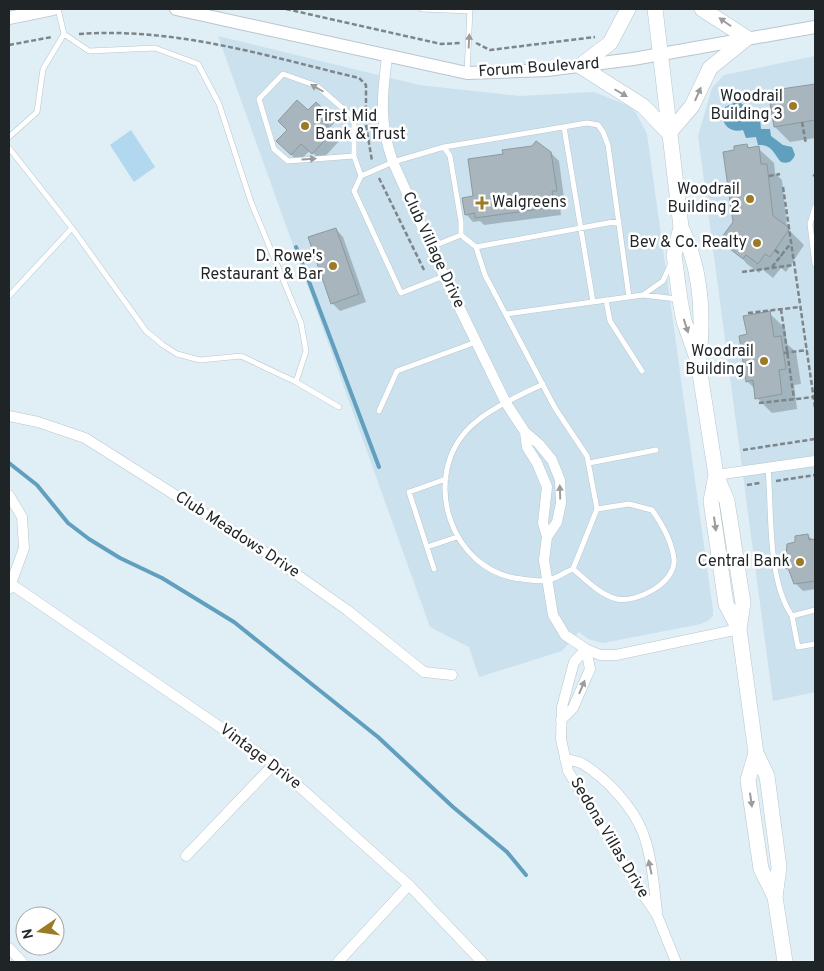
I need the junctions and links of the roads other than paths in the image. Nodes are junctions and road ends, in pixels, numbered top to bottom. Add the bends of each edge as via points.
1 (53, 9) edge
2 (58, 9) edge
3 (176, 9) edge
4 (422, 9) edge
5 (628, 9) edge
6 (655, 9) edge
7 (702, 9) edge
8 (470, 10) edge
9 (218, 13) edge
10 (9, 18) edge
11 (815, 27) edge
12 (64, 34) junction
13 (747, 38) junction
14 (659, 55) junction
15 (386, 57) junction
16 (580, 66) junction
17 (467, 73) junction
18 (354, 118) junction
19 (382, 118) junction
20 (564, 127) junction
21 (670, 133) junction
22 (9, 136) edge
23 (444, 147) junction
24 (9, 148) edge
25 (354, 156) junction
26 (393, 162) junction
27 (361, 176) junction
28 (815, 207) edge
29 (619, 221) junction
30 (681, 227) junction
31 (72, 228) junction
32 (582, 228) junction
33 (461, 234) junction
34 (476, 246) junction
35 (432, 247) junction
36 (674, 255) junction
37 (815, 264) edge
38 (444, 276) junction
39 (642, 295) junction
40 (9, 296) edge
41 (629, 297) junction
42 (606, 300) junction
43 (680, 300) junction
44 (593, 302) junction
45 (506, 314) junction
46 (477, 342) junction
47 (698, 361) junction
48 (642, 372) dead end
49 (296, 382) junction
50 (542, 384) junction
51 (506, 403) junction
52 (339, 407) dead end
53 (379, 410) dead end
54 (9, 416) edge
55 (656, 450) dead end
56 (815, 461) edge
57 (589, 464) junction
58 (768, 468) junction
59 (716, 476) junction
60 (446, 479) junction
61 (9, 495) edge
62 (596, 509) junction
63 (456, 537) junction
64 (427, 547) junction
65 (434, 569) dead end
66 (573, 569) junction
67 (547, 581) junction
68 (10, 586) edge
69 (815, 610) edge
70 (792, 616) junction
71 (739, 629) junction
72 (815, 644) edge
73 (586, 649) junction
74 (452, 675) dead end
75 (561, 720) junction
76 (565, 759) junction
77 (274, 764) junction
78 (186, 856) dead end
79 (409, 885) junction
80 (657, 915) junction
81 (9, 948) edge
82 (22, 962) edge
83 (338, 962) edge
84 (482, 962) edge
85 (676, 962) edge
86 (785, 962) edge

1 - 10 street
2 - 12 lane
3 - 9 street, Forum Boulevard
4 - 8 lane
5 - 16 main road via 610,43
6 - 14 main road
13 -> 7 main road
17 -> 8 lane
9 - 15 street, Forum Boulevard
11 - 13 street, Forum Boulevard
12 - 22 lane via 43,69 36,112
12 - 49 lane via 89,51 155,48 198,64 219,104 251,202 301,323 306,350
13 - 14 street, Forum Boulevard
21 -> 13 main road via 692,106 710,68
14 - 16 street, Forum Boulevard
14 - 21 main road
15 - 17 street, Forum Boulevard
15 - 19 street, Club Village Drive
16 - 17 street, Forum Boulevard
16 -> 21 main road via 643,106
18 - 19 lane
18 - 25 lane
18 -> 25 lane via 317,86 283,74 259,99 274,149 288,161
19 - 26 street, Club Village Drive
20 - 23 lane
20 - 29 lane via 587,123 598,125 604,132 613,170
20 - 32 lane
21 - 30 main road
23 - 26 lane
23 - 33 lane via 450,156
24 - 31 lane
25 - 27 lane
26 - 27 lane
26 - 35 street, Club Village Drive
27 - 38 lane via 354,191 401,293
28 - 37 lane via 810,224
29 - 32 lane
29 - 41 lane
30 - 36 main road
30 - 47 main road via 692,250 703,324
31 - 40 lane
31 - 49 lane via 146,330 162,345 200,360 241,356
32 - 34 lane
32 - 44 lane
33 - 34 lane
33 - 35 lane
34 - 45 lane via 486,275
35 - 38 street, Club Village Drive
36 - 39 lane via 662,281
36 - 43 main road
38 - 46 street, Club Village Drive
39 - 41 lane
39 - 43 lane
41 - 42 lane
42 - 44 lane
42 - 48 lane via 610,321
43 -> 47 main road
44 - 45 lane
45 - 50 lane
46 - 51 street, Club Village Drive
46 - 53 lane via 397,371
47 - 59 main road
49 - 52 lane
50 - 51 lane
50 - 57 lane
51 - 60 lane via 470,427 453,454
67 -> 51 street, Club Village Drive via 544,560 547,537 557,522 561,503 560,480 552,460 525,432
54 - 74 street, Club Meadows Drive via 85,438 262,550 348,610 424,672
55 - 57 lane
56 - 58 street
57 - 62 lane
58 - 59 street
58 - 70 lane via 774,568 782,602
59 - 71 main road via 711,501 726,604
60 - 63 lane via 446,500
60 - 64 lane via 409,492
61 - 68 street via 22,517 24,548
62 - 66 lane
62 - 66 lane via 629,504 652,510 662,525 674,561 669,576 652,592 639,598 618,599 598,590
63 - 64 lane
63 - 67 lane via 492,571 507,578
64 - 65 lane
66 - 67 lane
67 - 73 street, Club Village Drive via 558,625
68 - 77 street, Vintage Drive
69 - 70 lane
70 - 72 lane via 798,647
71 - 73 street, Club Village Drive via 616,655 600,655
71 - 86 main road via 756,753 766,776 779,867 775,897
73 - 75 street, Sedona Villas Drive via 574,662
75 -> 73 street via 573,708 590,669
75 - 76 street, Sedona Villas Drive
76 - 80 street, Sedona Villas Drive via 568,771 605,834
80 -> 76 street, Sedona Villas Drive via 643,833 630,810 614,790 583,764
77 - 78 street
77 - 79 street, Vintage Drive
79 - 83 street
79 - 84 street, Vintage Drive
80 - 85 street, Sedona Villas Drive
81 - 82 street

